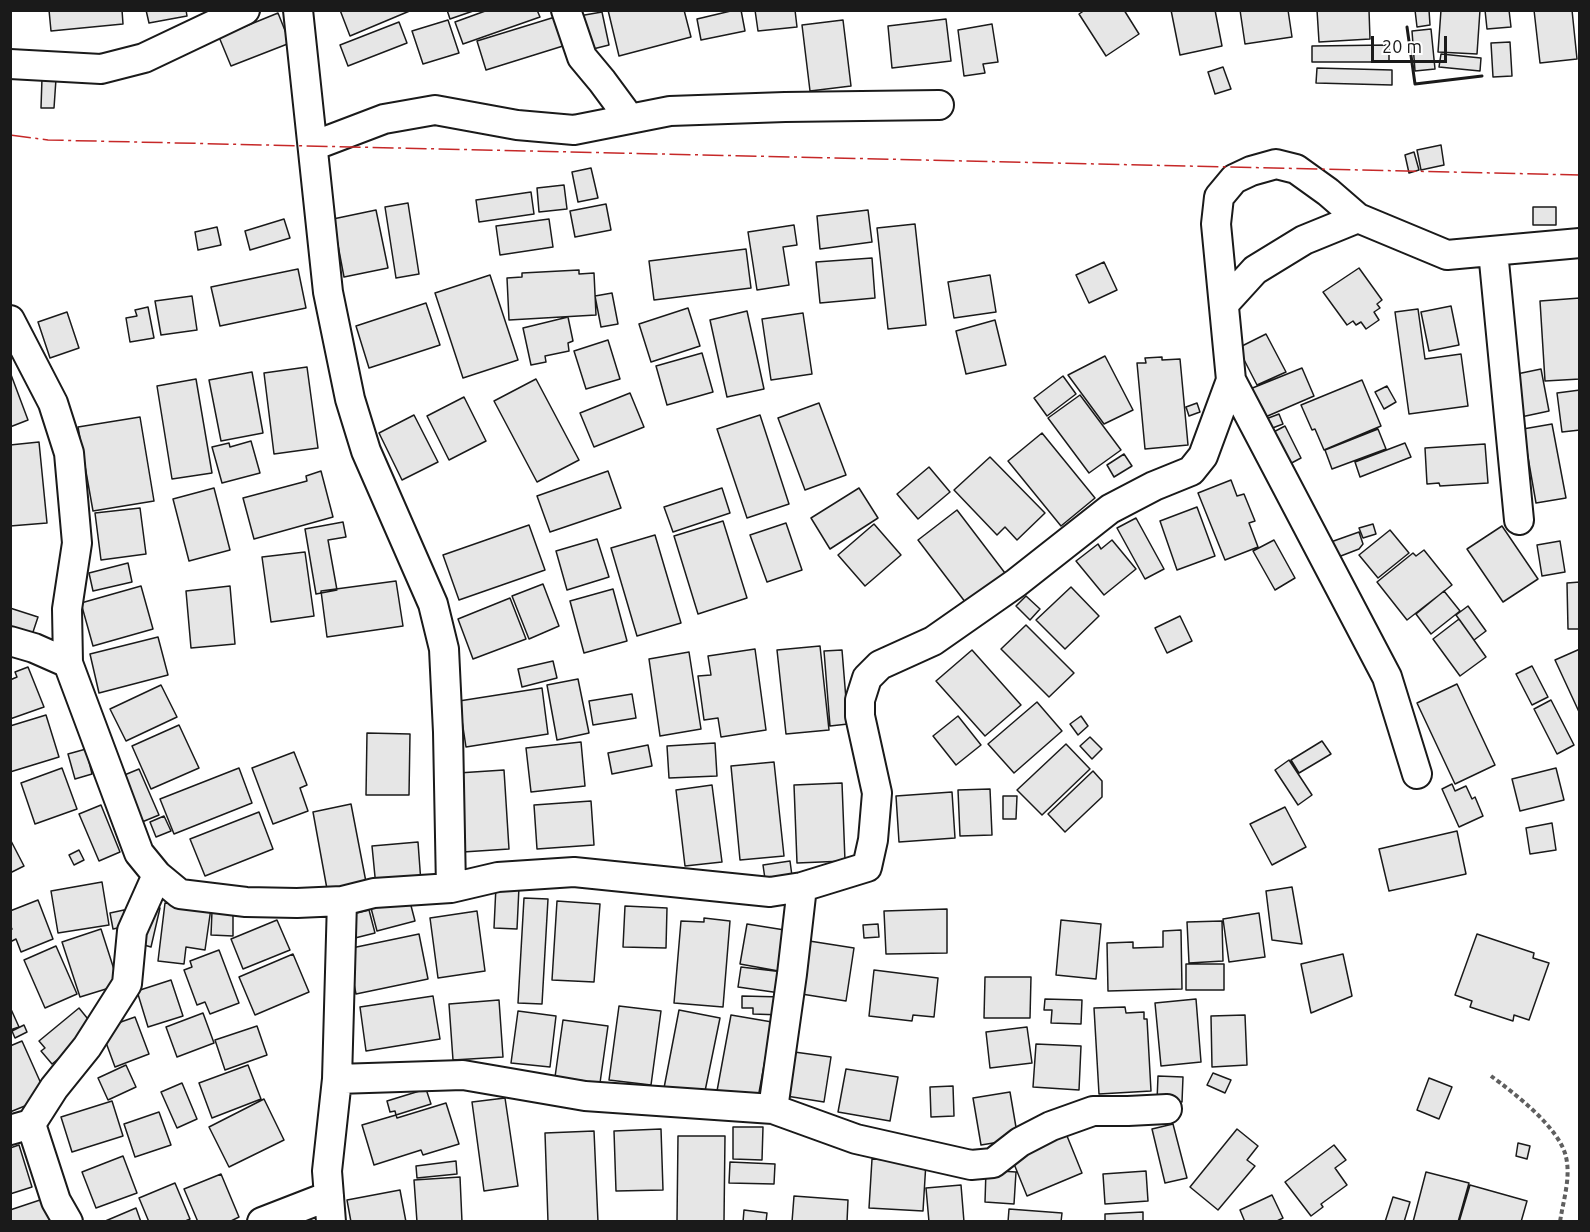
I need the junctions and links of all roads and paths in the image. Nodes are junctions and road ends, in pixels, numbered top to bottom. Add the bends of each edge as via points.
1 (245, 10) edge
2 (298, 10) edge
3 (566, 10) edge
4 (10, 64) edge
5 (939, 105) dead end
6 (630, 119) junction
7 (313, 146) junction
8 (1358, 218) junction
9 (1580, 243) edge
10 (1493, 251) junction
11 (1224, 304) junction
12 (10, 320) edge
13 (1231, 380) junction
14 (1519, 520) dead end
15 (10, 641) edge
16 (68, 663) junction
17 (1418, 774) dead end
18 (158, 875) junction
19 (802, 887) junction
20 (451, 888) junction
21 (342, 901) junction
22 (1491, 1076) dead end
23 (337, 1079) junction
24 (772, 1109) junction
25 (1167, 1109) dead end
26 (20, 1127) edge
27 (330, 1209) edge
28 (68, 1221) edge
29 (262, 1221) edge
30 (1560, 1221) edge

1 - 4 street via 144,58 101,69
2 - 7 street
3 - 6 street via 582,57
5 - 6 street via 670,111
6 - 7 street via 574,130 517,125 435,110 384,119
7 - 20 street via 328,292 350,399 366,451 433,604 444,649
8 - 10 street via 1448,255
8 - 11 street via 1304,240 1255,270
8 - 11 street via 1296,169 1276,164 1234,179 1218,197 1216,224
9 - 10 street
10 - 14 street
11 - 13 street
12 - 16 street via 53,402 69,453 77,543 68,609
13 - 17 street via 1387,677
13 - 19 street via 1203,456 1191,471 1110,509 1016,583 933,641 880,665 867,678 860,716 877,793 867,867
15 - 16 street
16 - 18 street via 139,853
18 - 21 street via 180,894 246,902
18 - 26 street via 132,931 127,984 87,1047
19 - 20 street via 770,892 574,872 498,877
19 - 24 street
20 - 21 street via 374,893
21 - 23 street
22 - 30 path via 1526,1102 1559,1139 1568,1176
23 - 24 street via 463,1075 585,1096
23 - 27 street via 327,1171
24 - 25 street via 856,1139 971,1165 993,1163 1020,1142 1092,1111
26 - 28 street
27 - 29 street

